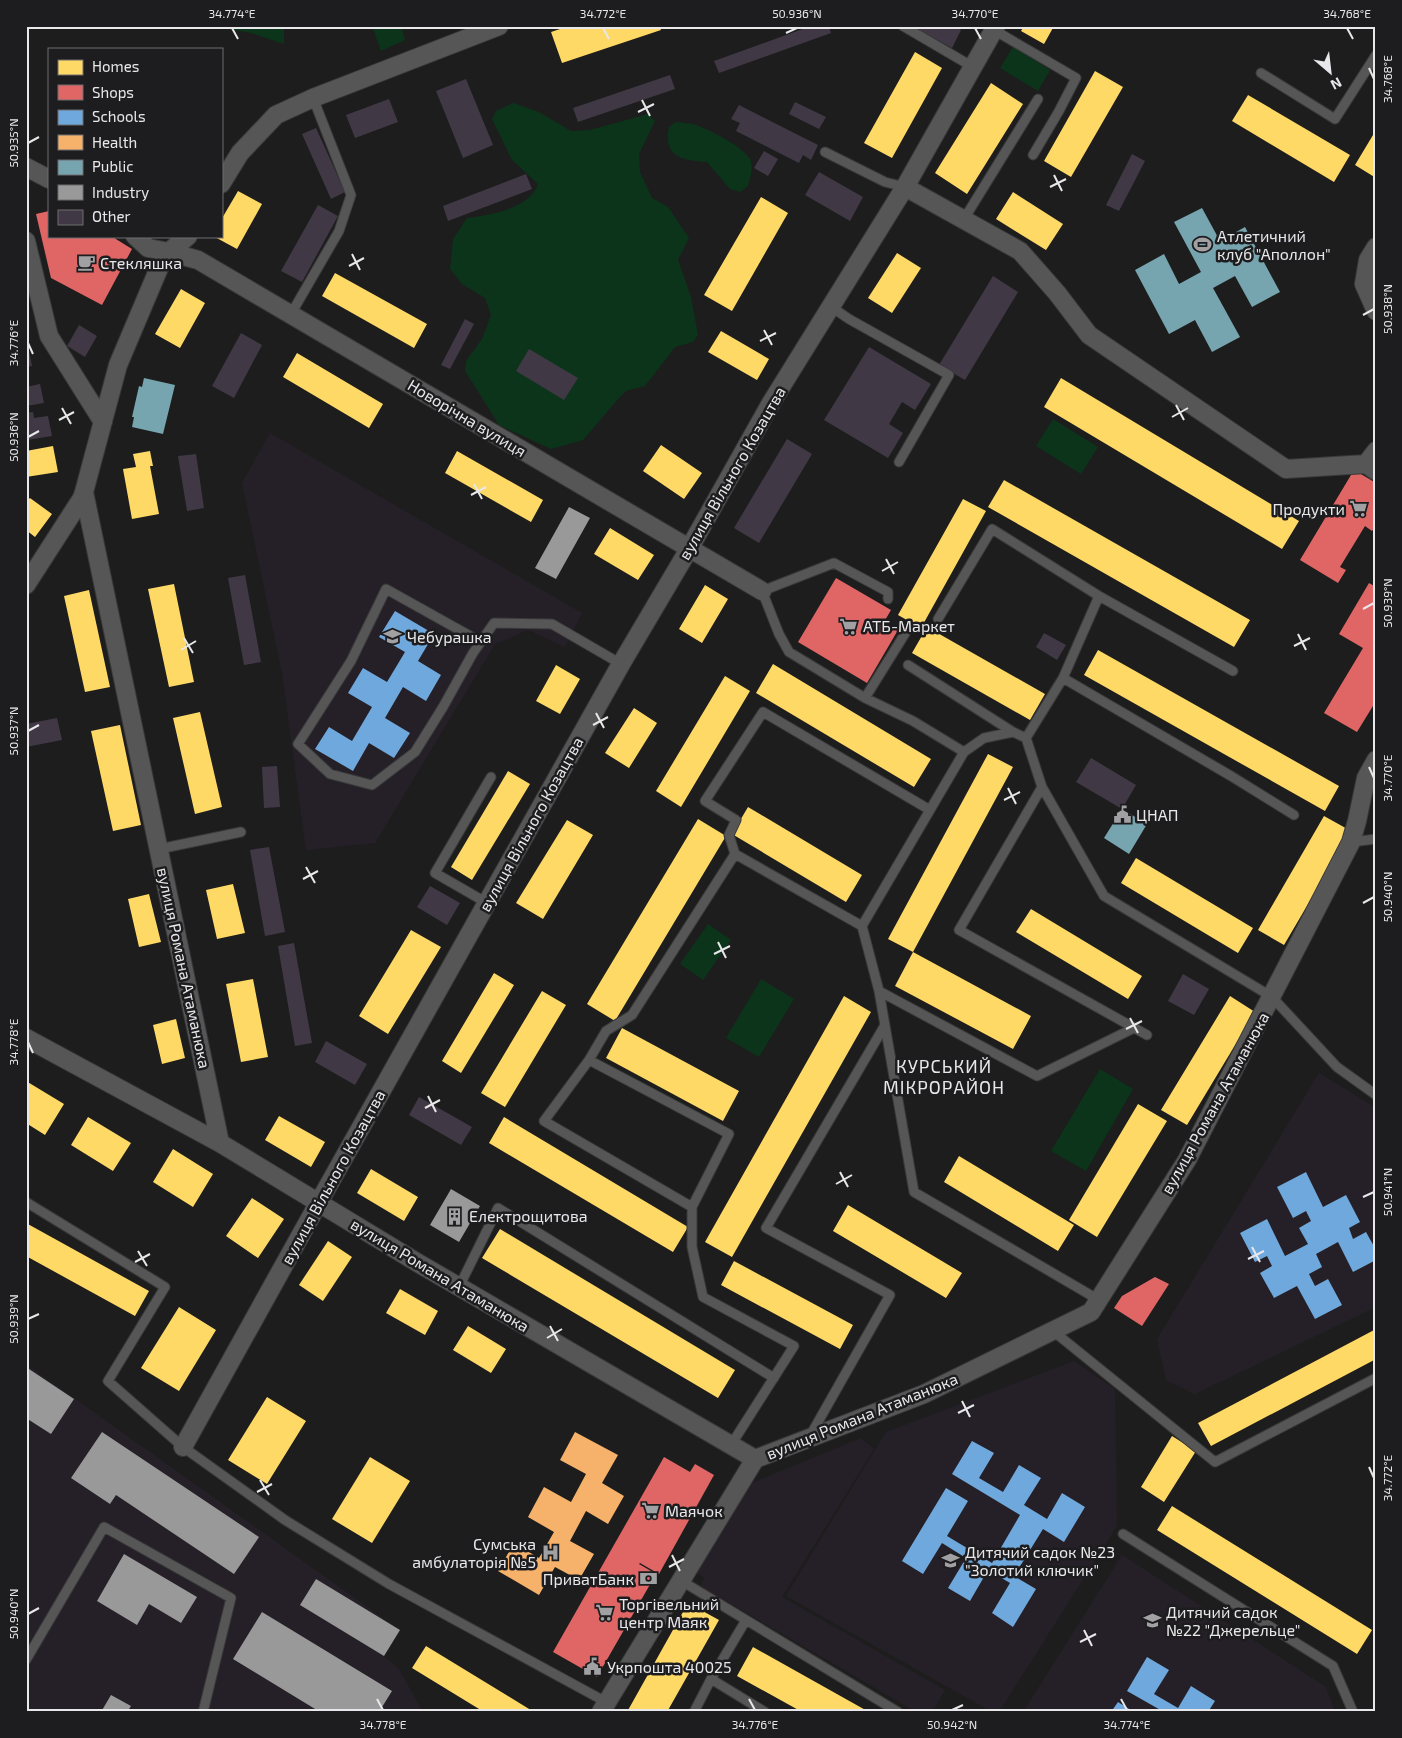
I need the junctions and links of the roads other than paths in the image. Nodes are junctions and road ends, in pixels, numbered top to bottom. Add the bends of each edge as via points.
1 (499, 26) edge
2 (903, 26) edge
3 (995, 28) edge
4 (1376, 55) edge
5 (973, 67) junction
6 (1261, 74) dead end
7 (313, 98) junction
8 (1038, 99) dead end
9 (825, 152) dead end
10 (1033, 155) dead end
11 (26, 167) edge
12 (48, 179) edge
13 (222, 182) edge
14 (906, 186) junction
15 (964, 219) junction
16 (137, 238) edge
17 (186, 238) edge
18 (26, 240) edge
19 (1376, 247) edge
20 (169, 252) junction
21 (830, 306) junction
22 (1376, 311) edge
23 (291, 314) junction
24 (103, 422) junction
25 (900, 462) dead end
26 (1373, 462) edge
27 (84, 492) junction
28 (689, 549) junction
29 (26, 585) edge
30 (762, 591) junction
31 (1099, 596) junction
32 (888, 599) dead end
33 (938, 619) dead end
34 (906, 632) dead end
35 (481, 642) junction
36 (621, 664) junction
37 (908, 665) dead end
38 (1233, 672) dead end
39 (1063, 678) junction
40 (865, 698) junction
41 (1013, 732) junction
42 (1026, 738) junction
43 (964, 752) junction
44 (1376, 760) edge
45 (491, 777) dead end
46 (1042, 787) junction
47 (930, 810) junction
48 (1294, 815) dead end
49 (241, 832) dead end
50 (1376, 839) edge
51 (1351, 842) junction
52 (159, 849) junction
53 (735, 854) junction
54 (486, 903) junction
55 (862, 926) junction
56 (879, 991) junction
57 (1272, 997) junction
58 (885, 1025) junction
59 (1134, 1028) junction
60 (1147, 1035) dead end
61 (26, 1038) edge
62 (589, 1060) junction
63 (1376, 1095) edge
64 (220, 1143) junction
65 (26, 1202) edge
66 (319, 1202) junction
67 (692, 1207) junction
68 (459, 1287) junction
69 (1099, 1300) junction
70 (1053, 1331) junction
71 (774, 1378) junction
72 (1376, 1378) edge
73 (809, 1438) junction
74 (731, 1446) junction
75 (183, 1447) junction
76 (755, 1459) junction
77 (1123, 1534) dead end
78 (680, 1580) junction
79 (746, 1620) junction
80 (26, 1660) edge
81 (711, 1679) junction
82 (604, 1707) edge
83 (203, 1712) edge
84 (694, 1712) edge
85 (765, 1712) edge
86 (898, 1712) edge
87 (1353, 1712) edge

1 - 7 street
2 - 5 lane
3 - 5 street, вулиця Вільного Козацтва
3 - 10 lane via 1076,78
4 - 6 lane via 1336,119
5 - 14 street, вулиця Вільного Козацтва
7 - 13 street via 276,115 240,153
7 - 23 lane via 351,195 339,231
8 - 15 lane
9 - 14 lane via 885,182
11 - 12 street
14 - 15 street
14 - 21 street, вулиця Вільного Козацтва
15 - 26 street via 1020,251 1089,335 1286,469
16 - 20 street via 148,248
17 - 20 street, вулиця Романа Атаманюка
18 - 24 street via 49,336
19 - 22 street via 1368,260 1364,284
20 - 23 street, Новорічна вулиця via 198,260
20 - 24 street, вулиця Романа Атаманюка via 159,268 118,365
21 - 25 lane via 949,375
21 - 28 street, вулиця Вільного Козацтва
23 - 28 street, Новорічна вулиця
24 - 27 street, вулиця Романа Атаманюка
27 - 29 street
27 - 52 street, вулиця Романа Атаманюка
28 - 30 street, Новорічна вулиця
28 - 36 street, вулиця Вільного Козацтва
30 - 32 lane via 834,563 888,592
30 - 40 lane via 789,652
31 - 33 lane via 992,529
31 - 38 lane
31 - 39 lane
34 - 40 lane
35 - 35 lane via 415,752 372,785 330,774 298,744 351,661 386,589
35 - 36 lane via 494,623 552,624
36 - 54 street, вулиця Вільного Козацтва
37 - 41 lane
39 - 42 lane
39 - 48 lane
40 - 43 lane via 913,720
41 - 42 lane
41 - 43 lane via 984,738
42 - 46 lane
43 - 47 lane
44 - 51 street, вулиця Романа Атаманюка via 1366,778
45 - 54 lane via 435,873
46 - 57 lane via 1104,896
46 - 59 lane via 959,930
47 - 53 lane via 763,712 705,801 736,820 729,834
47 - 55 lane
49 - 52 lane
50 - 51 lane
51 - 57 street, вулиця Романа Атаманюка
52 - 64 street, вулиця Романа Атаманюка
53 - 55 lane
53 - 62 lane via 632,1015 606,1031
54 - 66 street, вулиця Вільного Козацтва
55 - 56 lane
56 - 58 lane
56 - 59 lane via 1037,1076
57 - 63 lane via 1336,1067
57 - 69 street, вулиця Романа Атаманюка via 1188,1160
58 - 69 lane via 914,1192
58 - 73 lane via 766,1228 890,1296
59 - 60 lane
61 - 64 street
62 - 67 lane via 729,1134
62 - 67 lane via 544,1121
64 - 66 street, вулиця Романа Атаманюка
65 - 75 lane via 165,1287 108,1380
66 - 68 street, вулиця Романа Атаманюка
66 - 75 street, вулиця Вільного Козацтва
67 - 71 lane via 692,1247 703,1296 794,1346
68 - 71 lane via 498,1208
68 - 74 street, вулиця Романа Атаманюка
69 - 70 street, вулиця Романа Атаманюка via 1091,1312
70 - 72 lane via 1215,1462
70 - 73 street, вулиця Романа Атаманюка via 924,1394
71 - 74 lane
73 - 76 street, вулиця Романа Атаманюка
74 - 76 street, вулиця Романа Атаманюка
75 - 82 lane via 285,1520 389,1584
76 - 78 street
77 - 87 lane via 1333,1666
78 - 79 lane
78 - 82 street
79 - 81 lane
79 - 86 lane
80 - 83 lane via 104,1527 231,1598
81 - 84 lane
81 - 85 lane

